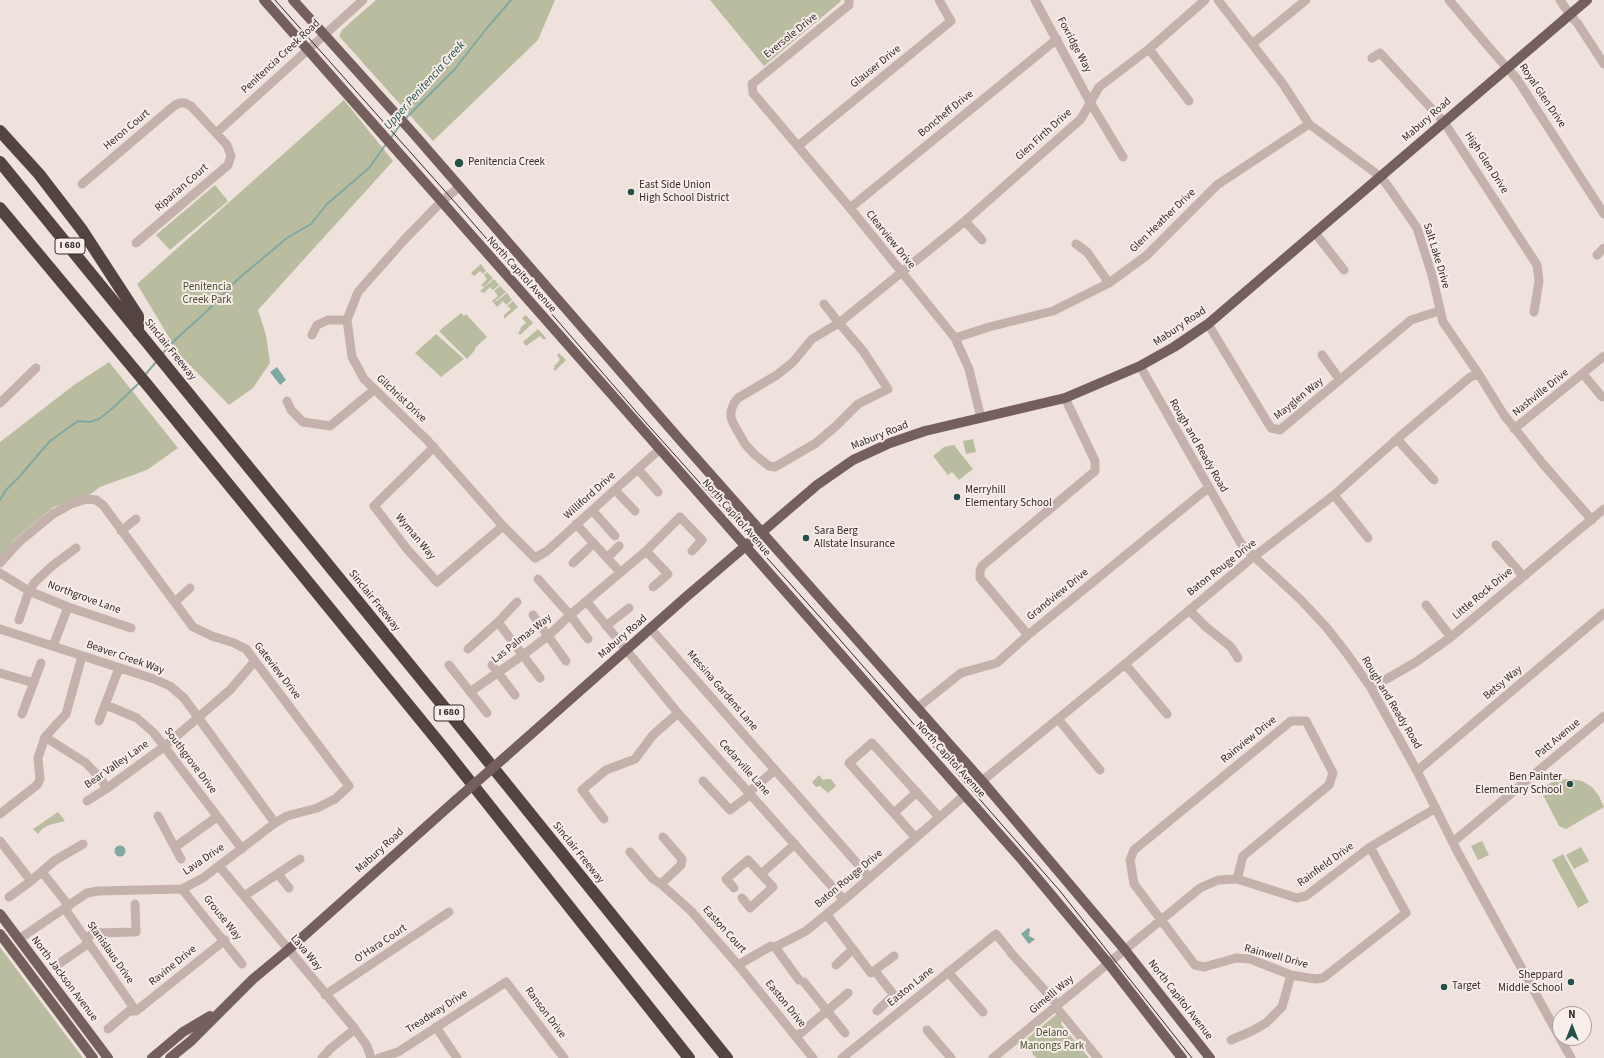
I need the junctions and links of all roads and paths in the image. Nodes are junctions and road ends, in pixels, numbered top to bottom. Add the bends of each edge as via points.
1 (264, 0) edge
2 (293, 0) edge
3 (363, 0) edge
4 (849, 0) edge
5 (939, 0) edge
6 (1035, 0) edge
7 (1205, 0) edge
8 (1218, 0) edge
9 (1306, 0) edge
10 (1449, 0) edge
11 (1560, 0) edge
12 (1587, 0) edge
13 (1570, 15) junction
14 (324, 35) junction
15 (1057, 39) junction
16 (1252, 44) junction
17 (1150, 49) junction
18 (308, 50) junction
19 (1372, 58) dead end
20 (1604, 64) edge
21 (1508, 67) junction
22 (753, 93) joint
23 (1189, 101) dead end
24 (1090, 102) junction
25 (1444, 122) junction
26 (1309, 124) junction
27 (0, 131) edge
28 (216, 133) junction
29 (798, 146) junction
30 (1123, 157) dead end
31 (0, 162) edge
32 (1381, 177) junction
33 (82, 184) dead end
34 (459, 187) junction
35 (441, 202) junction
36 (0, 208) edge
37 (850, 208) junction
38 (1604, 214) edge
39 (965, 221) junction
40 (1315, 233) junction
41 (982, 240) dead end
42 (136, 243) dead end
43 (1076, 244) dead end
44 (1604, 248) edge
45 (1597, 255) dead end
46 (1344, 270) dead end
47 (901, 272) junction
48 (1109, 283) junction
49 (824, 304) dead end
50 (1439, 311) junction
51 (1534, 312) dead end
52 (347, 320) junction
53 (839, 323) junction
54 (1208, 324) junction
55 (312, 335) dead end
56 (142, 336) junction
57 (955, 338) junction
58 (1322, 355) dead end
59 (1604, 356) edge
60 (1140, 366) junction
61 (36, 368) dead end
62 (1478, 373) junction
63 (1582, 374) junction
64 (1340, 380) junction
65 (374, 390) junction
66 (1602, 397) dead end
67 (1065, 398) junction
68 (287, 401) dead end
69 (0, 403) edge
70 (981, 418) junction
71 (1514, 429) junction
72 (1397, 439) junction
73 (434, 447) junction
74 (660, 449) junction
75 (638, 469) junction
76 (1434, 480) dead end
77 (1208, 488) junction
78 (615, 490) junction
79 (658, 492) dead end
80 (1334, 495) junction
81 (1604, 509) edge
82 (592, 510) junction
83 (635, 511) dead end
84 (136, 519) dead end
85 (1592, 520) junction
86 (576, 524) junction
87 (503, 526) junction
88 (121, 530) junction
89 (763, 533) junction
90 (615, 536) dead end
91 (1368, 538) dead end
92 (594, 543) junction
93 (1496, 545) dead end
94 (620, 546) dead end
95 (745, 547) junction
96 (76, 548) dead end
97 (646, 551) junction
98 (692, 551) dead end
99 (535, 558) joint
100 (607, 558) junction
101 (1254, 558) junction
102 (0, 563) edge
103 (573, 563) dead end
104 (620, 572) junction
105 (0, 573) edge
106 (1523, 576) junction
107 (538, 579) dead end
108 (653, 587) dead end
109 (190, 588) dead end
110 (29, 591) junction
111 (175, 602) junction
112 (517, 602) dead end
113 (587, 602) junction
114 (1426, 605) dead end
115 (68, 607) junction
116 (629, 608) dead end
117 (1189, 610) junction
118 (1604, 613) edge
119 (533, 615) dead end
120 (570, 615) junction
121 (19, 620) dead end
122 (498, 622) junction
123 (606, 626) junction
124 (0, 628) edge
125 (131, 628) dead end
126 (651, 629) junction
127 (1028, 635) junction
128 (548, 636) junction
129 (1451, 637) junction
130 (588, 640) dead end
131 (53, 646) junction
132 (468, 649) dead end
133 (626, 651) junction
134 (523, 655) junction
135 (82, 656) junction
136 (1238, 658) dead end
137 (255, 661) junction
138 (566, 662) dead end
139 (41, 663) dead end
140 (1125, 664) junction
141 (449, 665) dead end
142 (492, 665) dead end
143 (119, 668) junction
144 (0, 672) edge
145 (498, 673) junction
146 (540, 678) dead end
147 (34, 683) junction
148 (1371, 688) junction
149 (470, 692) junction
150 (515, 695) dead end
151 (106, 705) junction
152 (918, 708) junction
153 (487, 713) dead end
154 (678, 713) junction
155 (22, 714) dead end
156 (1167, 714) dead end
157 (198, 716) junction
158 (1604, 716) edge
159 (1058, 719) junction
160 (99, 721) dead end
161 (45, 737) junction
162 (165, 746) junction
163 (775, 770) junction
164 (1100, 770) dead end
165 (1416, 770) junction
166 (703, 781) dead end
167 (982, 781) junction
168 (349, 786) joint
169 (106, 789) junction
170 (917, 792) junction
171 (750, 793) junction
172 (965, 795) junction
173 (87, 801) dead end
174 (1436, 808) junction
175 (894, 813) junction
176 (0, 814) edge
177 (158, 816) dead end
178 (217, 817) junction
179 (939, 817) junction
180 (604, 819) dead end
181 (275, 823) junction
182 (663, 837) dead end
183 (916, 838) junction
184 (0, 840) edge
185 (1453, 842) junction
186 (83, 844) dead end
187 (795, 844) junction
188 (175, 847) junction
189 (1370, 847) junction
190 (242, 849) junction
191 (630, 852) dead end
192 (181, 859) dead end
193 (300, 859) dead end
194 (1130, 860) joint
195 (219, 866) junction
196 (42, 872) junction
197 (278, 874) junction
198 (761, 874) junction
199 (870, 878) junction
200 (1237, 879) junction
201 (31, 881) junction
202 (661, 884) junction
203 (289, 888) dead end
204 (734, 888) dead end
205 (182, 889) junction
206 (9, 896) dead end
207 (244, 896) junction
208 (742, 898) dead end
209 (844, 900) junction
210 (135, 904) dead end
211 (67, 908) junction
212 (449, 912) dead end
213 (0, 914) edge
214 (827, 915) junction
215 (1161, 921) junction
216 (0, 934) edge
217 (19, 939) junction
218 (225, 940) junction
219 (87, 941) junction
220 (775, 947) junction
221 (288, 950) junction
222 (852, 950) junction
223 (1125, 950) junction
224 (894, 956) dead end
225 (1108, 963) junction
226 (242, 964) dead end
227 (57, 965) dead end
228 (738, 965) junction
229 (836, 965) dead end
230 (875, 971) junction
231 (948, 972) junction
232 (1291, 975) junction
233 (506, 982) joint
234 (848, 993) dead end
235 (325, 995) junction
236 (1057, 1006) junction
237 (222, 1009) junction
238 (827, 1010) junction
239 (136, 1011) junction
240 (877, 1011) dead end
241 (983, 1012) dead end
242 (1552, 1023) edge
243 (436, 1027) junction
244 (108, 1029) dead end
245 (355, 1029) junction
246 (926, 1030) dead end
247 (845, 1033) dead end
248 (796, 1037) junction
249 (1231, 1040) dead end
250 (1564, 1046) edge
251 (109, 1057) edge
252 (93, 1058) edge
253 (152, 1058) edge
254 (170, 1058) edge
255 (322, 1058) edge
256 (371, 1058) edge
257 (379, 1058) edge
258 (457, 1058) edge
259 (564, 1058) edge
260 (689, 1058) edge
261 (727, 1058) edge
262 (813, 1058) edge
263 (842, 1058) edge
264 (951, 1058) edge
265 (993, 1058) edge
266 (1098, 1058) edge
267 (1182, 1058) edge
268 (1210, 1058) edge
269 (1571, 1058) edge

1 - 18 main road, North Capitol Avenue
2 - 14 main road, North Capitol Avenue
3 - 14 street, Penitencia Creek Road
4 - 22 street, Eversole Drive via 849,5 752,84
5 - 29 street, Glauser Drive via 951,21
6 - 15 street, Foxridge Way
7 - 17 street, Glen Firth Drive
8 - 16 street, Salt Lake Drive
9 - 16 street
10 - 21 street, Royal Glen Drive
11 - 13 street
12 - 13 main road, Mabury Road
13 - 20 street
13 - 21 main road, Mabury Road
14 - 18 street, Penitencia Creek Road
14 - 34 main road, North Capitol Avenue
15 - 24 street, Foxridge Way
15 - 37 street, Boncheff Drive
16 - 26 street, Salt Lake Drive via 1283,84
17 - 23 street
17 - 24 street, Glen Firth Drive via 1099,87
18 - 28 street, Penitencia Creek Road
18 - 35 main road, North Capitol Avenue
19 - 25 street, High Glen Drive via 1380,53
21 - 25 main road, Mabury Road
21 - 38 street, Royal Glen Drive
22 - 29 street, Clearview Drive
24 - 30 street, Foxridge Way
24 - 39 street, Glen Firth Drive via 1081,119
25 - 32 main road, Mabury Road
25 - 51 street, High Glen Drive via 1537,265 1539,281
26 - 32 street, Salt Lake Drive
26 - 48 street, Glen Heather Drive via 1217,185 1146,256
27 - 56 highway via 39,174 82,230 138,316
28 - 33 street, Heron Court via 191,106 185,103 175,105
28 - 42 street, Riparian Court via 231,151 228,165
29 - 37 street, Clearview Drive
31 - 56 highway, Sinclair Freeway / I 680
32 - 40 main road, Mabury Road
32 - 50 street, Salt Lake Drive via 1417,228 1432,275
34 - 35 street, Gilchrist Drive
34 - 89 main road, North Capitol Avenue
35 - 52 street, Gilchrist Drive via 358,292
35 - 74 main road, North Capitol Avenue
36 - 260 highway, I 680 via 451,758
37 - 47 street, Clearview Drive
39 - 41 street
39 - 47 street, Glen Firth Drive
40 - 46 street
40 - 54 main road, Mabury Road
43 - 48 street via 1087,252
44 - 45 street
47 - 53 street, Glen Firth Drive
47 - 57 street, Clearview Drive
48 - 57 street, Glen Heather Drive via 1053,311
49 - 53 street
50 - 62 street, Salt Lake Drive via 1443,322
50 - 64 street, Mayglen Way via 1411,320
52 - 55 street via 328,320 317,325
52 - 65 street, Gilchrist Drive via 352,357 364,379
53 - 53 street, Glen Firth Drive via 863,351 888,389 858,404 832,431 816,443 775,468 769,466 755,455 738,433 731,417 734,403 777,375 793,362 812,339
54 - 60 main road, Mabury Road via 1174,348
54 - 64 street, Mayglen Way via 1271,428 1280,430
56 - 261 highway, Sinclair Freeway / I 680
57 - 70 street, Clearview Drive via 969,369
58 - 64 street
59 - 63 street, Nashville Drive
60 - 67 main road, Mabury Road
60 - 77 street, Rough and Ready Road
61 - 69 street
62 - 71 street, Salt Lake Drive
62 - 72 street, Baton Rouge Drive
63 - 66 street, Nashville Drive
63 - 71 street, Nashville Drive
65 - 68 street via 330,426 303,422 291,410
65 - 73 street, Gilchrist Drive
67 - 70 main road, Mabury Road
67 - 127 street via 1095,461 1095,471 982,566 980,571 980,578
70 - 89 main road, Mabury Road via 925,431 853,460 817,485
71 - 85 street, Salt Lake Drive
72 - 76 street
72 - 80 street, Baton Rouge Drive
73 - 87 street, Gilchrist Drive
73 - 87 street, Wyman Way via 374,506 407,550 437,582
74 - 75 street, Williford Drive
74 - 95 main road, North Capitol Avenue
75 - 78 street, Williford Drive
75 - 79 street
77 - 101 street, Rough and Ready Road via 1234,534
77 - 127 street, Grandview Drive
78 - 82 street, Williford Drive
78 - 83 street
80 - 91 street
80 - 101 street, Baton Rouge Drive
81 - 85 street, Little Rock Drive
82 - 86 street, Williford Drive
82 - 90 street
84 - 88 street
85 - 106 street, Little Rock Drive
86 - 92 street
86 - 99 street, Williford Drive via 547,551
87 - 99 street, Gilchrist Drive
88 - 102 street, Gateview Drive via 103,505 96,500 87,499 53,514 19,542
88 - 111 street, Gateview Drive
89 - 95 main road, Mabury Road
89 - 152 main road, North Capitol Avenue
92 - 100 street
92 - 103 street
93 - 106 street
94 - 100 street
95 - 126 main road, Mabury Road
95 - 172 main road, North Capitol Avenue
96 - 110 street via 52,566
97 - 98 street, Las Palmas Way via 680,517 702,540
97 - 104 street, Las Palmas Way
97 - 108 street via 668,574
100 - 104 street
101 - 117 street, Baton Rouge Drive
101 - 148 street, Rough and Ready Road via 1328,628
104 - 113 street, Las Palmas Way
105 - 110 street, Northgrove Lane
106 - 129 street, Little Rock Drive
107 - 120 street
109 - 111 street
110 - 115 street, Northgrove Lane
110 - 121 street
111 - 137 street, Gateview Drive via 193,627 246,649
112 - 122 street
113 - 120 street, Las Palmas Way
113 - 123 street
114 - 129 street
115 - 125 street, Northgrove Lane
115 - 131 street
116 - 123 street
117 - 136 street via 1231,647
117 - 140 street, Baton Rouge Drive
118 - 165 street, Betsy Way
119 - 128 street
120 - 128 street, Las Palmas Way
120 - 130 street
122 - 132 street
122 - 134 street
123 - 133 street
124 - 131 street, Beaver Creek Way
126 - 133 main road, Mabury Road
126 - 163 street, Messina Gardens Lane
127 - 152 street, Grandview Drive via 997,663 961,673
128 - 134 street, Las Palmas Way
128 - 138 street
129 - 148 street, Little Rock Drive via 1416,662
131 - 135 street, Beaver Creek Way
133 - 154 street, Cedarville Lane
133 - 221 main road, Mabury Road, bridge
134 - 145 street, Las Palmas Way
134 - 146 street
135 - 143 street, Beaver Creek Way
135 - 161 street via 66,714
137 - 157 street, Bear Valley Lane via 230,690
137 - 168 street, Gateview Drive
139 - 147 street
140 - 156 street
140 - 159 street, Baton Rouge Drive
141 - 149 street
142 - 145 street
143 - 151 street
143 - 157 street, Beaver Creek Way via 170,686 184,698
144 - 147 street
145 - 149 street, Las Palmas Way
145 - 150 street
147 - 155 street
148 - 165 street, Rough and Ready Road
149 - 153 street
151 - 160 street
151 - 162 street, Southgrove Drive via 137,718
152 - 167 main road, North Capitol Avenue
154 - 171 street, Cedarville Lane
154 - 180 street via 653,735 634,759 606,770 582,790
157 - 162 street, Bear Valley Lane
157 - 181 street, Beaver Creek Way
158 - 185 street, Patt Avenue
159 - 164 street
159 - 167 street, Baton Rouge Drive
161 - 169 street via 86,764 102,780
161 - 176 street via 38,758 40,779
162 - 169 street, Bear Valley Lane
162 - 178 street, Southgrove Drive
163 - 171 street
163 - 199 street, Messina Gardens Lane
165 - 174 street, Rough and Ready Road
166 - 171 street via 730,810
167 - 223 main road, North Capitol Avenue
168 - 181 street, Lava Drive via 335,799 317,808 286,816
169 - 173 street, Bear Valley Lane
170 - 175 street
170 - 175 street via 872,743 849,763
170 - 179 street
171 - 187 street, Cedarville Lane
172 - 179 street, Baton Rouge Drive
172 - 225 main road, North Capitol Avenue
174 - 185 street, Rough and Ready Road
174 - 189 street, Rainfield Drive
175 - 183 street
177 - 188 street
178 - 188 street
178 - 190 street, Southgrove Drive
179 - 183 street, Baton Rouge Drive
181 - 190 street, Lava Drive
182 - 202 street via 682,859 681,865
183 - 199 street, Baton Rouge Drive
184 - 201 street
185 - 242 street, Rough and Ready Road
186 - 196 street via 54,861
187 - 198 street
187 - 209 street, Cedarville Lane
188 - 192 street
189 - 200 street, Rainfield Drive via 1306,896 1297,898
189 - 232 street, Rainwell Drive via 1406,913 1323,978
190 - 195 street, Lava Drive
191 - 202 street, Easton Court via 653,879
193 - 197 street
194 - 200 street, Rainview Drive via 1134,850 1292,722 1306,722 1333,773 1329,785 1243,856
194 - 215 street, Rainwell Drive via 1134,884
195 - 205 street, Lava Drive
195 - 207 street, Lava Way
196 - 201 street
196 - 211 street, Stanislaus Drive
197 - 203 street
197 - 207 street
198 - 204 street via 748,860 726,879
198 - 208 street via 773,887 750,908
199 - 209 street, Baton Rouge Drive
200 - 215 street, Rainfield Drive via 1218,880 1200,888
201 - 206 street
202 - 228 street, Easton Court via 691,911
205 - 211 street, Lava Drive via 98,891 87,893
205 - 218 street, Grouse Way
207 - 221 street, Lava Way
209 - 214 street, Baton Rouge Drive
210 - 219 street via 136,932 93,933
211 - 217 street, Lava Drive
211 - 219 street, Stanislaus Drive
212 - 235 street, O'Hara Court
213 - 217 main road, North Jackson Avenue
214 - 220 street, Baton Rouge Drive via 806,931
214 - 222 street
215 - 223 street, Rainfield Drive
215 - 232 street, Rainwell Drive via 1195,965 1204,967 1236,958 1250,960
216 - 252 main road
217 - 251 main road, North Jackson Avenue
218 - 226 street, Grouse Way
218 - 239 street, Ravine Drive
219 - 227 street
219 - 239 street, Stanislaus Drive
220 - 228 street, Baton Rouge Drive via 771,946
220 - 238 street
221 - 235 street, Lava Way
221 - 237 main road, Mabury Road
222 - 229 street
222 - 230 street via 871,973
223 - 225 street, Gimelli Way
223 - 268 main road, North Capitol Avenue
224 - 230 street
225 - 236 street, Gimelli Way
225 - 267 main road, North Capitol Avenue
228 - 248 street, Easton Drive
230 - 240 street via 894,995
231 - 236 street, Easton Lane via 996,934
231 - 241 street
231 - 263 street, Easton Lane
232 - 249 street via 1282,1008 1266,1023
233 - 243 street, Treadway Drive
233 - 259 street, Ranson Drive
234 - 238 street
235 - 245 street, Lava Way
236 - 265 street, Gimelli Way
236 - 266 street
237 - 253 main road, Mabury Road via 183,1032
237 - 254 main road, Mabury Road via 191,1041
238 - 247 street
238 - 248 street
239 - 244 street, Ravine Drive via 129,1011
243 - 257 street, Treadway Drive via 398,1052
243 - 258 street
245 - 255 street
245 - 256 street, Lava Way via 367,1046
246 - 264 street
248 - 262 street, Easton Drive
250 - 269 street, Rough and Ready Road

